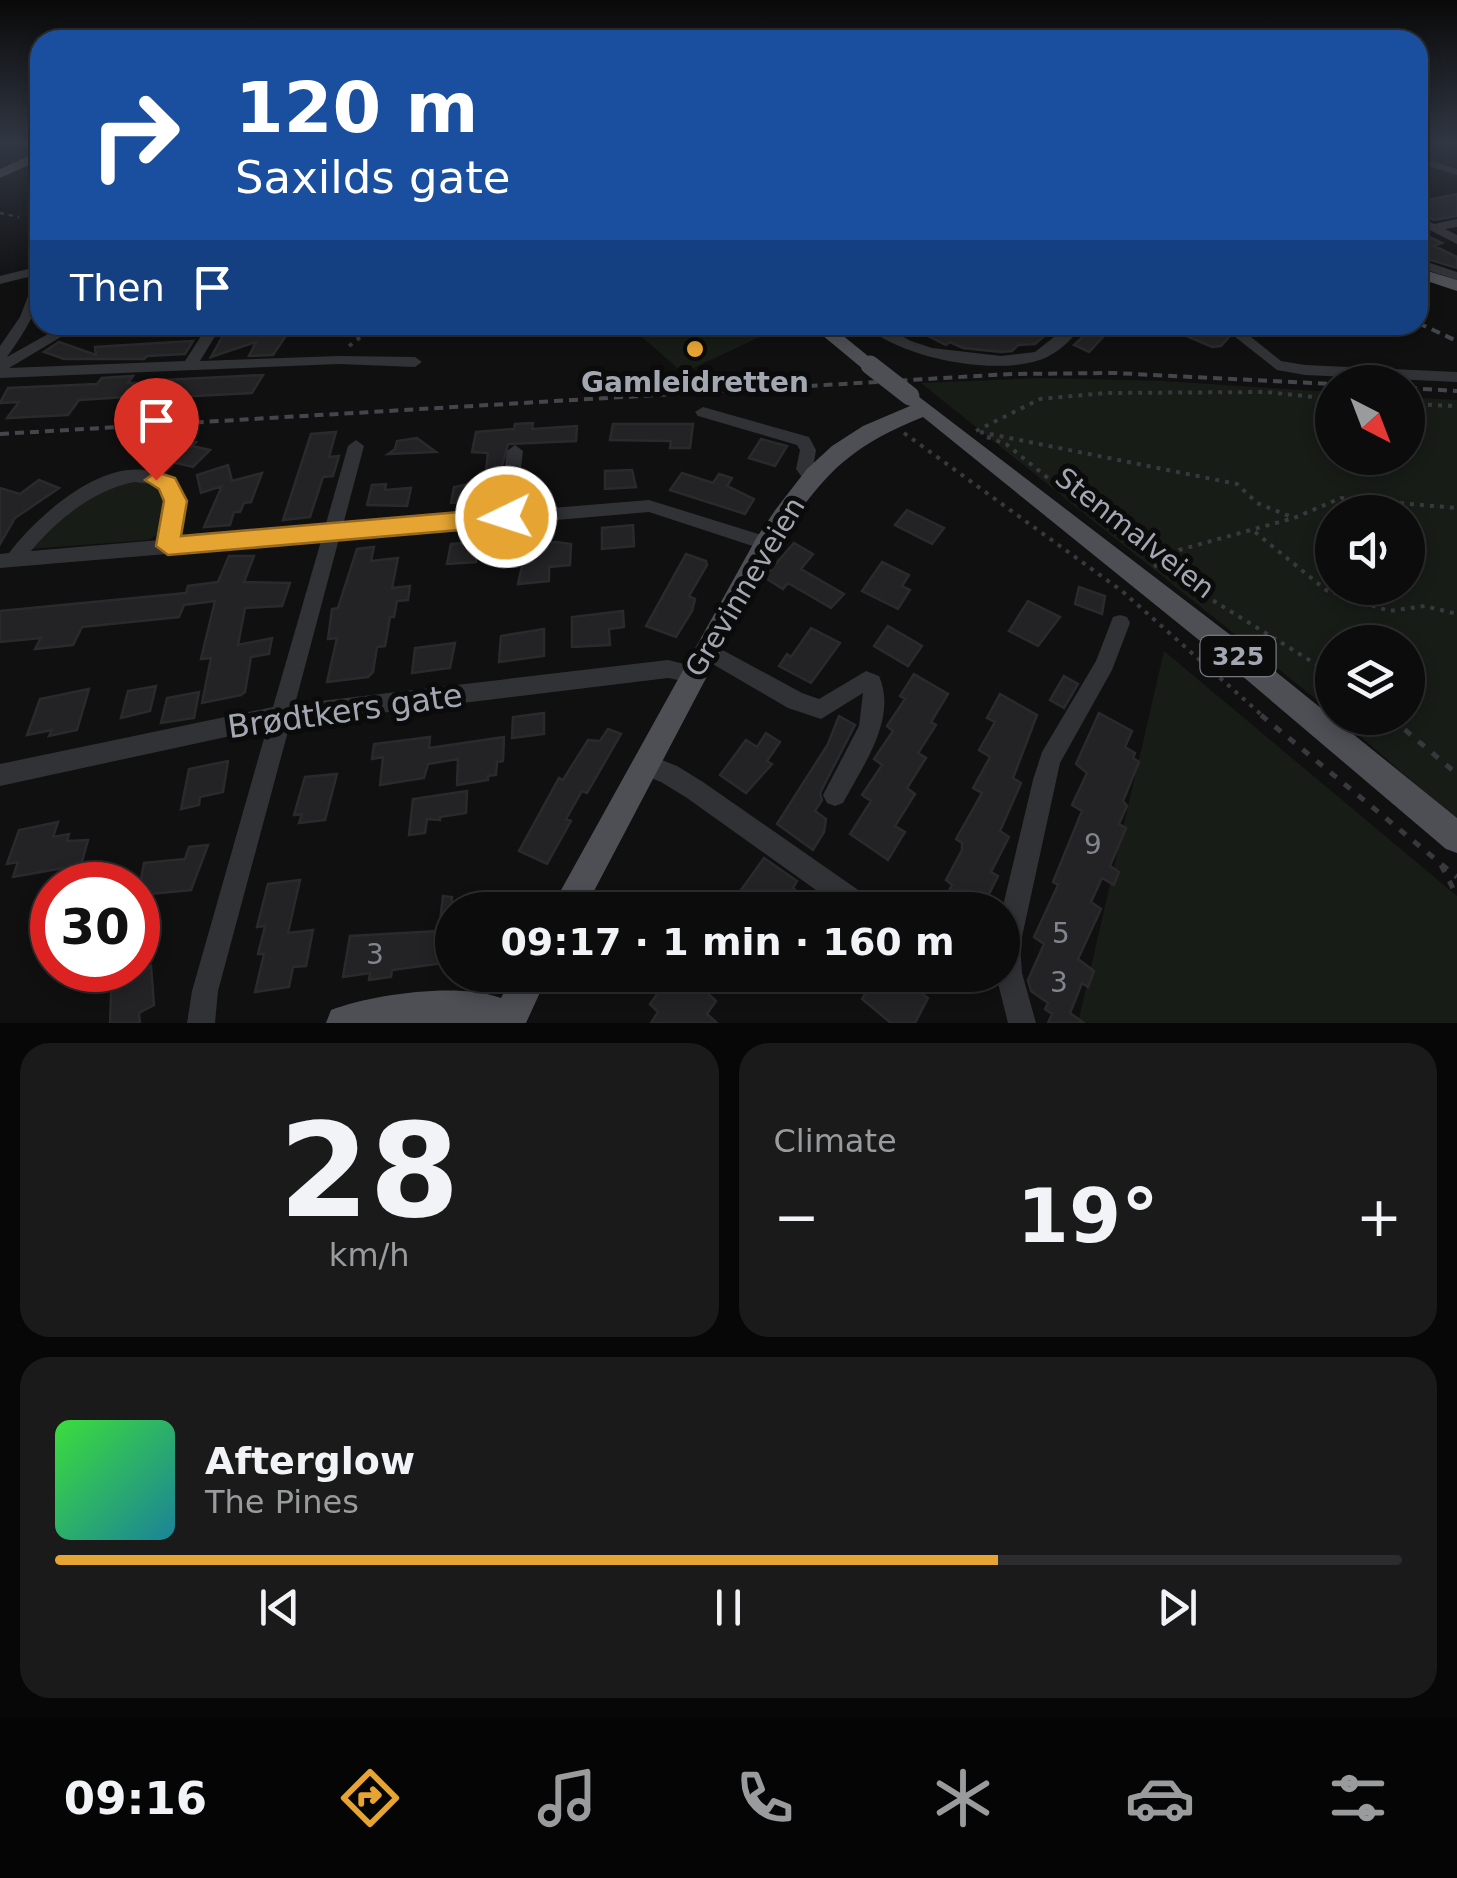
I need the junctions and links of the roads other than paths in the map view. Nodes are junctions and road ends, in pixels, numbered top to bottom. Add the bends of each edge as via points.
1 (1457, 223) edge
2 (1428, 226) edge
3 (1431, 228) junction
4 (1457, 240) edge
5 (1428, 266) edge
6 (30, 272) edge
7 (1428, 276) edge
8 (1457, 276) edge
9 (0, 280) edge
10 (1457, 286) edge
11 (30, 307) edge
12 (58, 335) edge
13 (209, 335) edge
14 (832, 335) edge
15 (886, 335) edge
16 (1065, 335) edge
17 (1240, 335) edge
18 (0, 357) edge
19 (415, 362) dead end
20 (189, 366) junction
21 (0, 370) edge
22 (1457, 377) edge
23 (918, 402) junction
24 (703, 412) dead end
25 (356, 446) dead end
26 (514, 451) dead end
27 (812, 478) junction
28 (506, 517) junction
29 (332, 532) junction
30 (765, 543) junction
31 (168, 546) junction
32 (8, 560) edge
33 (1120, 623) dead end
34 (706, 650) junction
35 (693, 674) junction
36 (284, 714) junction
37 (644, 764) junction
38 (0, 775) edge
39 (835, 794) dead end
40 (1457, 838) edge
41 (576, 892) edge
42 (840, 892) edge
43 (524, 992) edge
44 (510, 1022) edge
45 (200, 1023) edge
46 (344, 1023) edge
47 (1022, 1023) edge

1 - 3 street
2 - 3 street
3 - 4 street
5 - 8 street
6 - 9 street
7 - 10 main road
11 - 18 street
12 - 21 street
13 - 20 street
14 - 23 main road, 325, bridge
15 - 16 street via 955,360 1042,355
17 - 22 street via 1277,366
19 - 20 street
20 - 21 street
23 - 27 main road, Grevinneveien via 855,439
23 - 40 main road, Stenmalveien / 325 via 968,434
24 - 27 street via 803,442 804,468
25 - 29 street
26 - 28 street
27 - 30 main road, Grevinneveien
28 - 29 street
28 - 30 street via 649,506
29 - 31 street
29 - 36 street
30 - 34 main road, Grevinneveien
31 - 32 street
31 - 32 street via 173,491 135,478 69,501
33 - 47 street via 1044,780 1007,946
34 - 35 main road, Grevinneveien
34 - 39 street via 796,701 821,708 856,683 872,683 876,693 863,742
35 - 36 street, Brødtkers gate via 668,669
35 - 37 main road, Grevinneveien
36 - 38 street, Brødtkers gate
36 - 45 street
37 - 41 main road, Grevinneveien
37 - 42 street via 696,790
43 - 44 main road
44 - 46 main road via 470,1006

